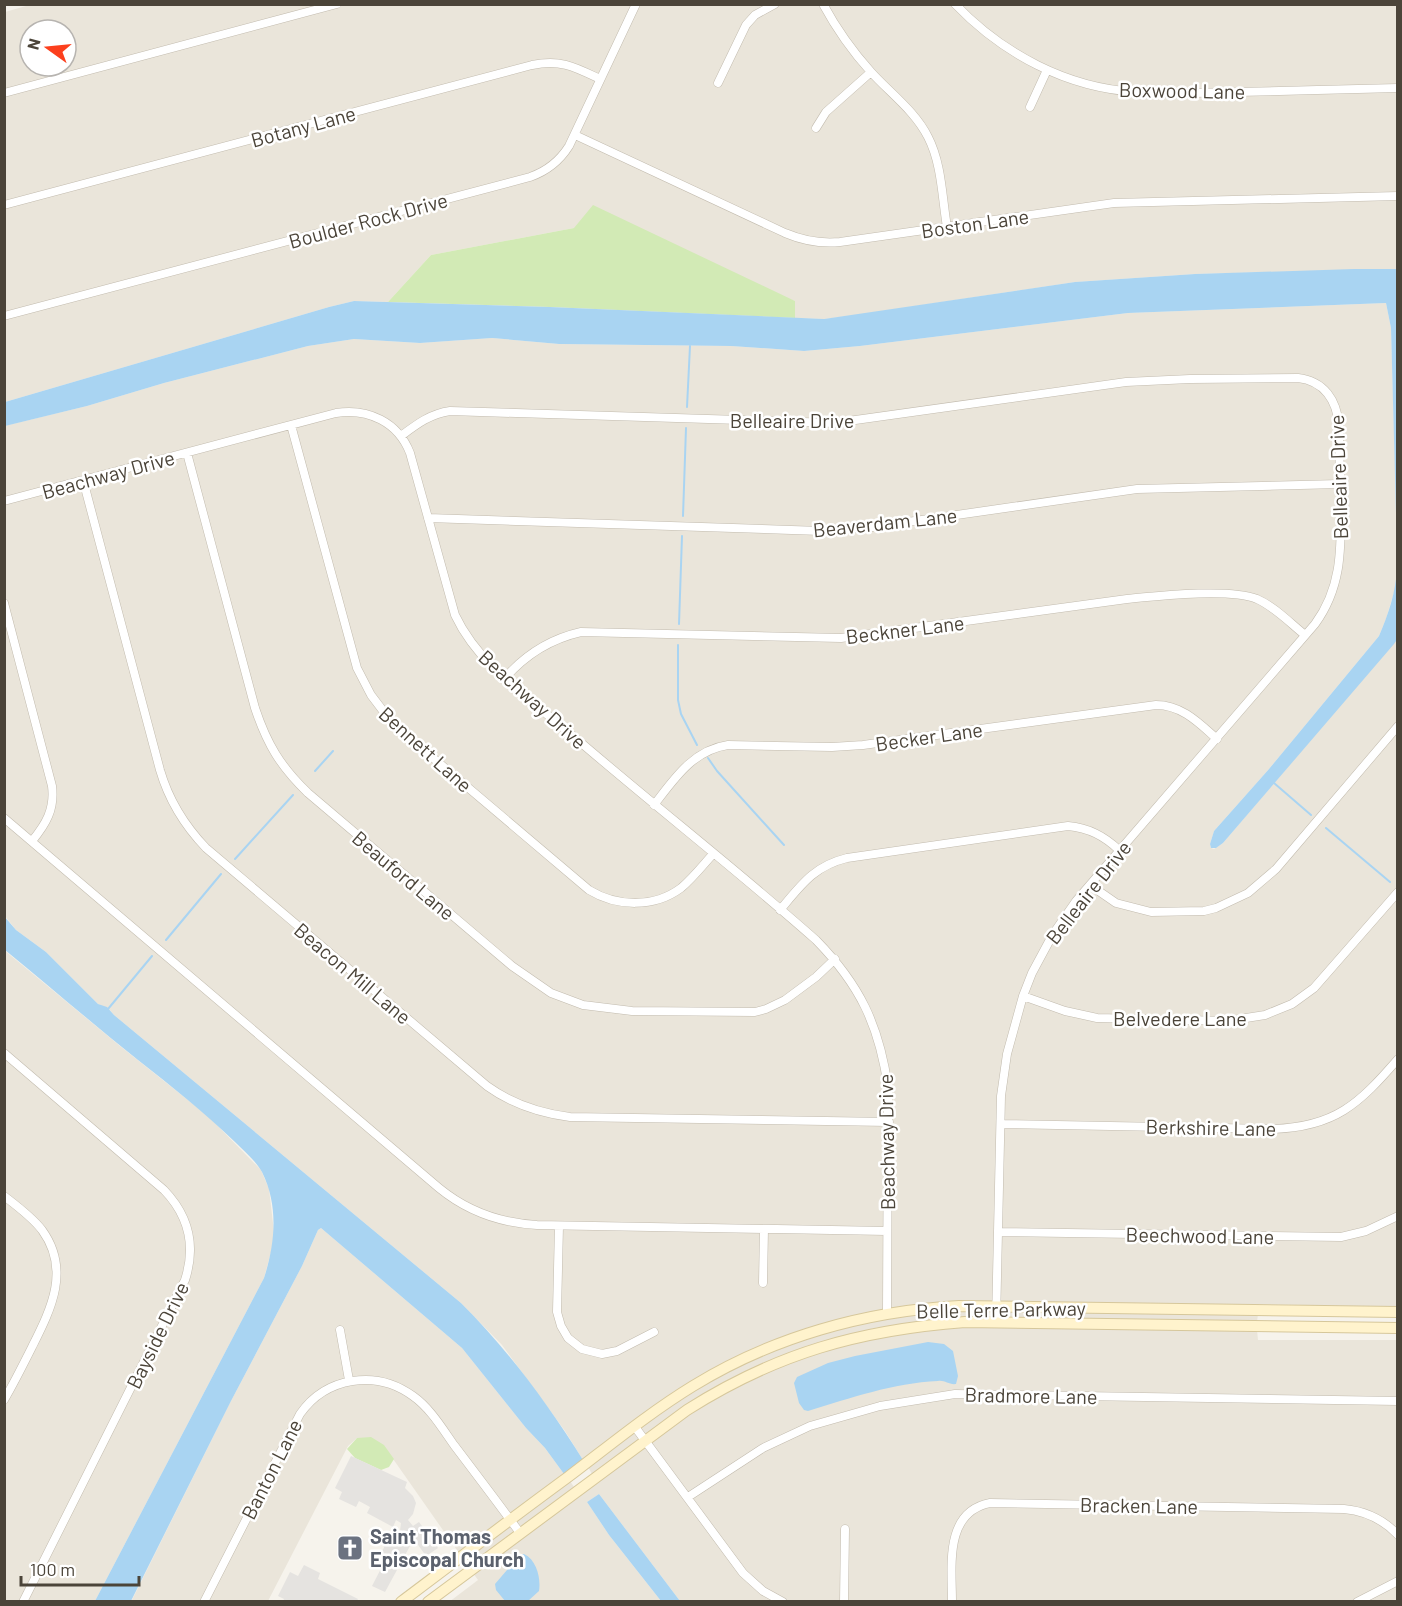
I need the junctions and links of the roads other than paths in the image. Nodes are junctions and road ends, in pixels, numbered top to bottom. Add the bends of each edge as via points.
1 (337, 4) edge
2 (636, 4) edge
3 (775, 4) edge
4 (823, 4) edge
5 (955, 4) edge
6 (1047, 70) junction
7 (871, 72) junction
8 (600, 79) junction
9 (718, 83) dead end
10 (1398, 88) edge
11 (4, 93) edge
12 (1030, 107) dead end
13 (816, 128) dead end
14 (575, 135) junction
15 (1398, 196) edge
16 (4, 205) edge
17 (947, 227) junction
18 (4, 316) edge
19 (291, 425) junction
20 (401, 436) junction
21 (187, 453) junction
22 (83, 480) junction
23 (1340, 484) junction
24 (4, 501) edge
25 (428, 518) junction
26 (4, 603) edge
27 (1305, 635) junction
28 (505, 678) junction
29 (1398, 726) edge
30 (1217, 739) junction
31 (654, 805) junction
32 (4, 818) edge
33 (32, 842) junction
34 (1119, 850) junction
35 (713, 854) junction
36 (1090, 885) junction
37 (1398, 892) edge
38 (780, 910) junction
39 (835, 959) junction
40 (1023, 996) junction
41 (4, 1053) edge
42 (1398, 1059) edge
43 (889, 1122) junction
44 (1001, 1124) junction
45 (4, 1196) edge
46 (1398, 1216) edge
47 (559, 1226) junction
48 (764, 1229) junction
49 (887, 1231) junction
50 (999, 1232) junction
51 (763, 1283) dead end
52 (996, 1306) junction
53 (1398, 1312) edge
54 (887, 1314) junction
55 (996, 1322) junction
56 (1398, 1328) edge
57 (340, 1330) dead end
58 (654, 1332) dead end
59 (349, 1380) junction
60 (4, 1400) edge
61 (1398, 1401) edge
62 (634, 1427) junction
63 (645, 1440) junction
64 (688, 1497) junction
65 (509, 1519) junction
66 (845, 1529) dead end
67 (520, 1533) junction
68 (1398, 1535) edge
69 (1398, 1581) edge
70 (23, 1602) edge
71 (204, 1602) edge
72 (401, 1602) edge
73 (428, 1602) edge
74 (783, 1602) edge
75 (844, 1602) edge
76 (952, 1602) edge
77 (1357, 1602) edge

1 - 11 street
2 - 8 street, Boulder Rock Drive
3 - 9 street via 746,25
4 - 7 street via 846,42
5 - 6 street, Boxwood Lane via 997,42
6 - 10 street, Boxwood Lane via 1096,86 1148,93
6 - 12 street
7 - 13 street via 826,112
7 - 17 street via 914,116 928,137 936,158
8 - 14 street, Boulder Rock Drive
8 - 16 street, Botany Lane via 565,64 532,65
14 - 17 street, Boston Lane via 807,241 840,242
14 - 18 street, Boulder Rock Drive via 556,163 530,177
15 - 17 street, Boston Lane via 1114,202
19 - 20 street, Beachway Drive via 355,411 381,419
19 - 21 street, Beachway Drive
19 - 35 street, Bennett Lane via 357,668 370,695 393,723 599,896 630,903 660,898 681,888
20 - 23 street, Belleaire Drive via 425,418 450,411 834,423 1126,382 1298,378 1322,387 1335,406
20 - 25 street, Beachway Drive via 410,453
21 - 22 street, Beachway Drive
21 - 39 street, Beauford Lane via 255,708 278,760 308,793 512,966 551,993 583,1005 632,1011 740,1012 766,1010 785,1000
22 - 24 street, Beachway Drive
22 - 43 street, Beacon Mill Lane via 160,770 182,821 206,848 487,1086 526,1107 570,1117
23 - 25 street, Beaverdam Lane via 1137,489 821,531
23 - 27 street, Belleaire Drive via 1338,575 1325,608
25 - 28 street, Beachway Drive via 459,624 481,656
26 - 33 street via 52,786 50,815
27 - 28 street, Beckner Lane via 1252,597 1165,596 841,638 581,632 535,651
27 - 30 street, Belleaire Drive
28 - 31 street, Beachway Drive
29 - 36 street via 1276,869 1248,893 1204,911 1151,912 1116,903
30 - 31 street, Becker Lane via 1184,712 1156,705 874,744 728,745 712,748 690,762
30 - 34 street, Belleaire Drive
31 - 35 street, Beachway Drive
32 - 33 street, Beachway Drive
33 - 47 street, Beachway Drive via 445,1193 497,1219
34 - 36 street, Belleaire Drive
34 - 38 street via 1096,833 1068,826 847,858 813,872
35 - 38 street, Beachway Drive
36 - 40 street, Belleaire Drive via 1053,934
37 - 40 street, Belvedere Lane via 1314,988 1265,1016 1227,1021 1097,1018
38 - 39 street, Beachway Drive
39 - 43 street, Beachway Drive via 858,992 884,1055
40 - 44 street, Belleaire Drive via 1006,1054
41 - 70 street, Bayside Drive via 175,1202 187,1224 191,1251 185,1280
42 - 44 street, Berkshire Lane via 1355,1104 1324,1121 1299,1127
43 - 49 street, Beachway Drive
44 - 50 street, Belleaire Drive
45 - 60 street via 42,1230 52,1250 56,1274 50,1310
46 - 50 street, Beechwood Lane via 1366,1231 1341,1237
47 - 48 street, Beachway Drive
47 - 58 street via 557,1312 568,1338 582,1349 602,1354
48 - 49 street, Beachway Drive
48 - 51 street
49 - 54 street, Beachway Drive
50 - 52 street, Belleaire Drive
52 - 53 main road, Belle Terre Parkway
52 - 54 main road, Belle Terre Parkway via 939,1307
52 - 55 street, Belleaire Drive
54 - 62 main road, Belle Terre Parkway via 829,1326 761,1351 695,1385
55 - 56 main road, Belle Terre Parkway
55 - 63 main road, Belle Terre Parkway via 892,1329 806,1351 720,1390
57 - 59 street
59 - 65 street, Banton Lane via 382,1382 415,1397
59 - 71 street, Banton Lane via 320,1394 300,1414
61 - 64 street, Bradmore Lane via 955,1394 880,1406 810,1426 763,1448
62 - 63 street
62 - 65 main road, Belle Terre Parkway
63 - 64 street
63 - 67 main road, Belle Terre Parkway
64 - 74 street via 743,1573
65 - 67 street, Banton Lane
65 - 72 main road, Belle Terre Parkway
66 - 75 street
67 - 73 main road, Belle Terre Parkway
68 - 76 street, Bracken Lane via 1368,1514 1344,1509 990,1503 971,1510 957,1527
69 - 77 street

